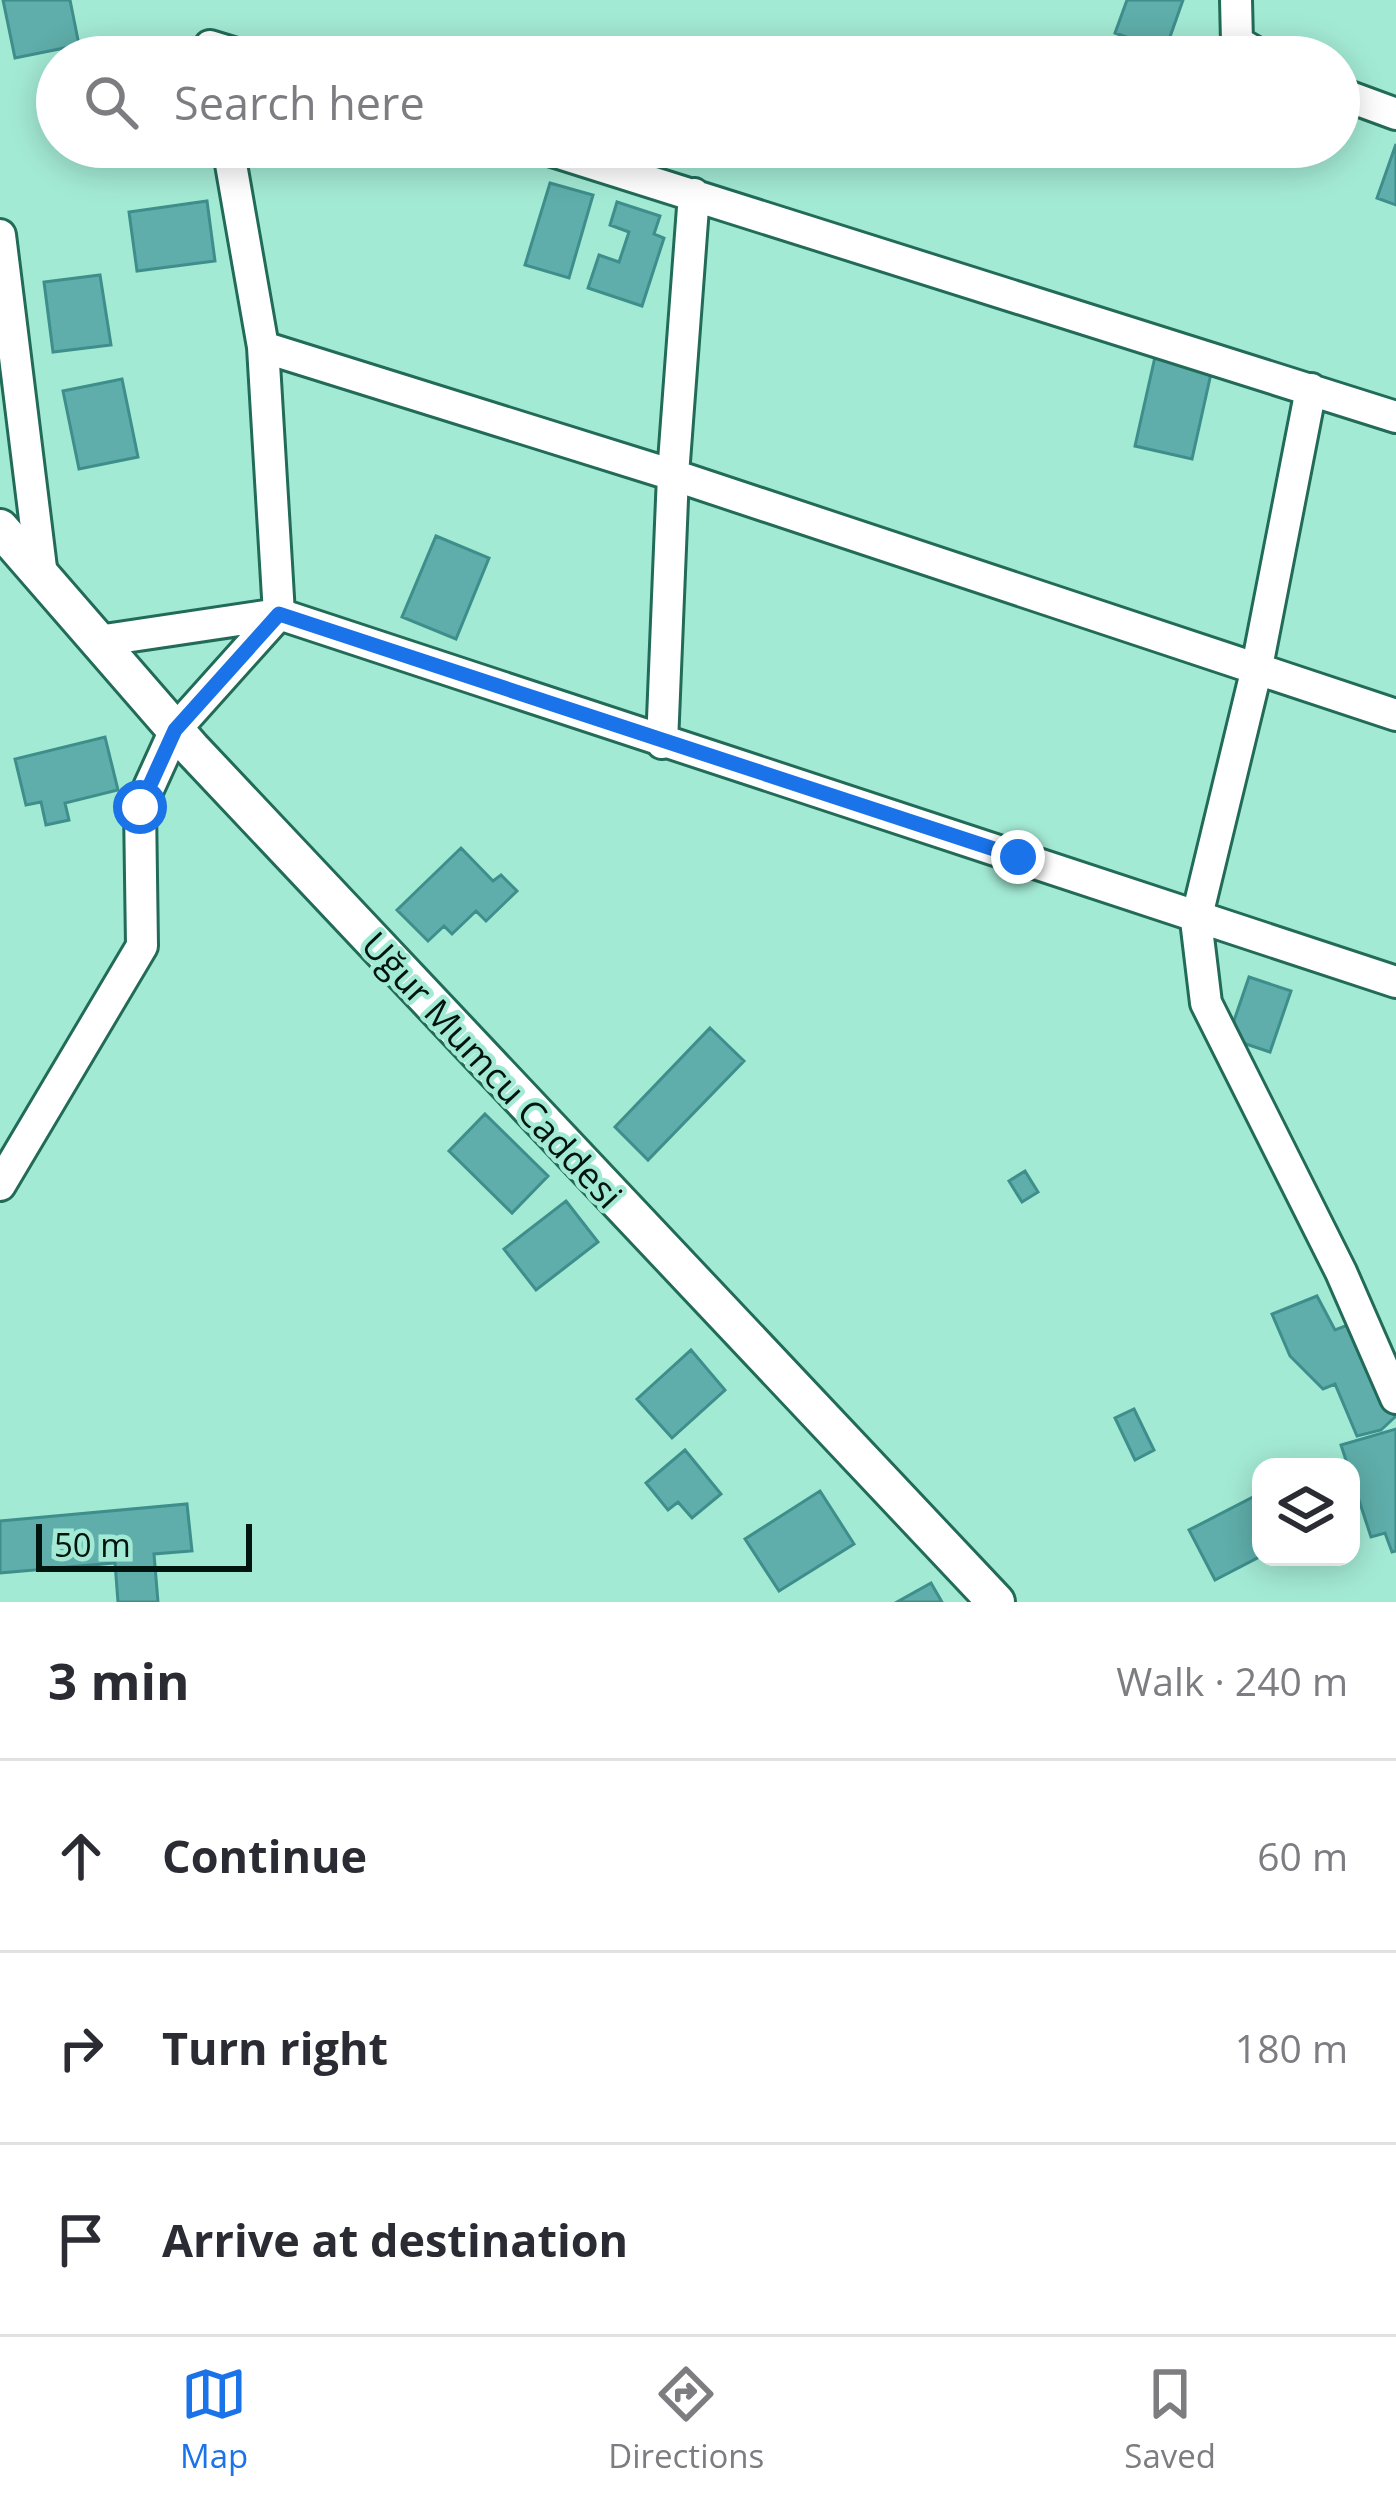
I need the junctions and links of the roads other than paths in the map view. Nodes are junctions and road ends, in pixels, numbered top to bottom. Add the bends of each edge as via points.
1 (1236, 0) edge
2 (1238, 36) edge
3 (1360, 101) edge
4 (1396, 114) edge
5 (232, 168) edge
6 (609, 168) edge
7 (694, 194) junction
8 (0, 235) edge
9 (263, 347) junction
10 (1311, 389) junction
11 (1396, 417) edge
12 (673, 475) junction
13 (0, 528) edge
14 (42, 576) junction
15 (279, 614) junction
16 (98, 641) junction
17 (1256, 672) junction
18 (1396, 715) edge
19 (175, 730) junction
20 (662, 743) junction
21 (1196, 920) junction
22 (1396, 982) edge
23 (0, 1185) edge
24 (1396, 1398) edge
25 (996, 1602) edge

1 - 2 street
3 - 4 street
5 - 9 street
6 - 7 street
7 - 10 street
7 - 12 street
8 - 14 street
9 - 12 street
9 - 15 street
10 - 11 street
10 - 17 street
12 - 17 street
12 - 20 street
13 - 14 street, Uğur Mumcu Caddesi
14 - 16 street, Uğur Mumcu Caddesi
15 - 16 street
15 - 19 street
15 - 20 street
16 - 19 street, Uğur Mumcu Caddesi
17 - 18 street
17 - 21 street
19 - 23 street via 140,807 142,946
19 - 25 street, Uğur Mumcu Caddesi
20 - 21 street
21 - 22 street
21 - 24 street via 1206,1003

